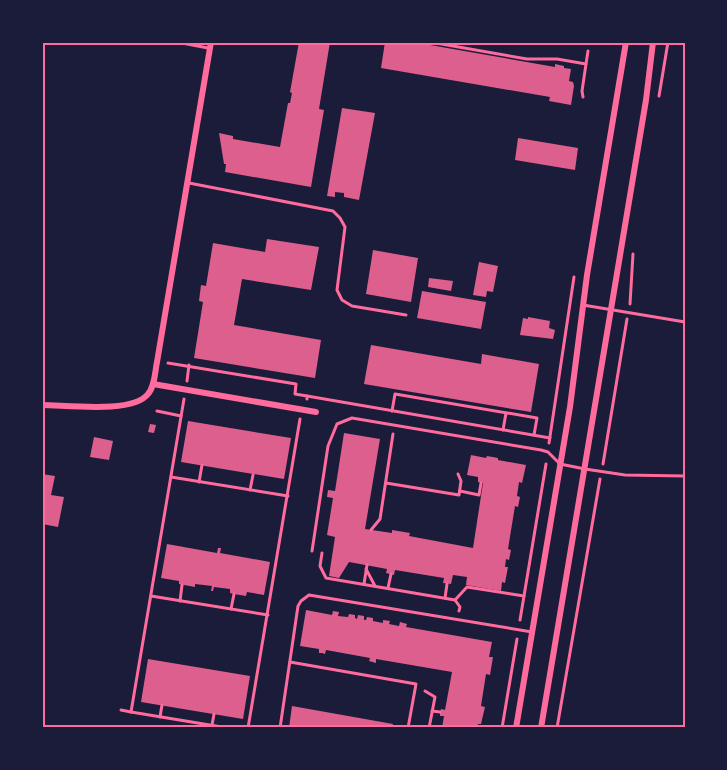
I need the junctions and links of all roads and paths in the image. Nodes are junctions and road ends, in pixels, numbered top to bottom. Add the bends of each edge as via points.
1 (177, 42) edge
2 (430, 42) edge
3 (626, 42) edge
4 (653, 42) edge
5 (668, 42) edge
6 (211, 45) edge
7 (588, 51) dead end
8 (586, 64) junction
9 (583, 97) dead end
10 (657, 107) dead end
11 (187, 183) junction
12 (635, 244) dead end
13 (575, 270) dead end
14 (583, 305) junction
15 (611, 310) junction
16 (628, 314) junction
17 (406, 315) dead end
18 (685, 322) edge
19 (157, 362) junction
20 (189, 365) junction
21 (153, 384) junction
22 (185, 390) junction
23 (307, 396) junction
24 (42, 405) edge
25 (302, 410) junction
26 (157, 411) dead end
27 (392, 411) junction
28 (316, 412) dead end
29 (506, 413) junction
30 (181, 416) junction
31 (602, 422) dead end
32 (610, 423) junction
33 (503, 430) junction
34 (383, 432) dead end
35 (534, 435) junction
36 (550, 438) junction
37 (548, 452) junction
38 (389, 463) junction
39 (396, 464) dead end
40 (560, 464) junction
41 (202, 465) dead end
42 (585, 469) junction
43 (601, 471) junction
44 (458, 474) dead end
45 (253, 475) dead end
46 (685, 476) edge
47 (171, 477) junction
48 (199, 482) junction
49 (386, 483) junction
50 (481, 483) dead end
51 (250, 490) junction
52 (460, 491) junction
53 (288, 496) junction
54 (371, 530) dead end
55 (324, 543) dead end
56 (312, 551) dead end
57 (391, 574) dead end
58 (364, 584) junction
59 (447, 584) dead end
60 (182, 585) dead end
61 (375, 586) junction
62 (388, 588) junction
63 (234, 594) dead end
64 (151, 596) junction
65 (524, 596) junction
66 (445, 598) junction
67 (180, 601) junction
68 (231, 609) junction
69 (268, 615) junction
70 (518, 629) junction
71 (532, 632) junction
72 (290, 662) junction
73 (416, 684) junction
74 (162, 705) dead end
75 (121, 710) dead end
76 (432, 711) junction
77 (131, 712) junction
78 (441, 712) dead end
79 (213, 714) dead end
80 (160, 717) junction
81 (212, 725) junction
82 (228, 728) edge
83 (248, 728) edge
84 (280, 728) edge
85 (408, 728) edge
86 (429, 728) edge
87 (502, 728) edge
88 (516, 728) edge
89 (541, 728) edge
90 (557, 728) edge

1 - 6 lane
2 - 8 path via 511,58
3 - 14 street
4 - 15 street
5 - 10 path
6 - 11 street
7 - 8 path
8 - 9 path
11 - 17 lane via 333,211 345,227 337,290 342,300 352,306
11 - 19 street
12 - 16 path
13 - 36 path
14 - 15 lane
14 - 40 street
15 - 16 lane
15 - 42 street
16 - 18 lane
16 - 32 path
19 - 20 path
19 - 21 street
20 - 22 path
20 - 23 path via 296,384 295,394
21 - 22 street
21 - 24 street via 143,399 125,405
22 - 25 street
22 - 30 path
23 - 25 path
23 - 27 path
25 - 28 street
25 - 53 path
26 - 30 path
27 - 29 path via 395,394
27 - 33 path
29 - 33 path
29 - 35 path via 537,418
30 - 47 path
31 - 32 path
32 - 43 path
33 - 35 path
34 - 38 path via 394,434
35 - 36 path
36 - 37 path
37 - 40 lane
37 - 56 lane via 352,418 345,420 338,424 328,446
37 - 65 path
38 - 39 path
38 - 49 path
40 - 42 lane
40 - 71 street
41 - 48 path
42 - 43 lane
42 - 89 street
43 - 46 lane
43 - 90 path
44 - 52 path
45 - 51 path
47 - 48 path
47 - 64 path
48 - 51 path
49 - 52 path via 459,495
49 - 54 path via 380,519
50 - 52 path via 479,495
51 - 53 path
53 - 69 path
55 - 58 path via 320,566 326,578
57 - 62 path
58 - 61 path
58 - 61 path via 367,567
59 - 66 path
60 - 67 path
61 - 62 path
62 - 66 path
63 - 68 path
64 - 67 path
64 - 77 path
65 - 66 path via 469,586 455,600
65 - 70 path
67 - 68 path
68 - 69 path
69 - 83 path
70 - 71 lane
70 - 72 lane via 309,596 300,600 298,606
70 - 87 path
71 - 88 street
72 - 73 lane
72 - 84 lane
73 - 76 path via 435,697
73 - 85 lane
74 - 80 path
75 - 77 path
76 - 78 path
76 - 86 path
77 - 80 path
79 - 81 path
80 - 81 path
81 - 82 path

